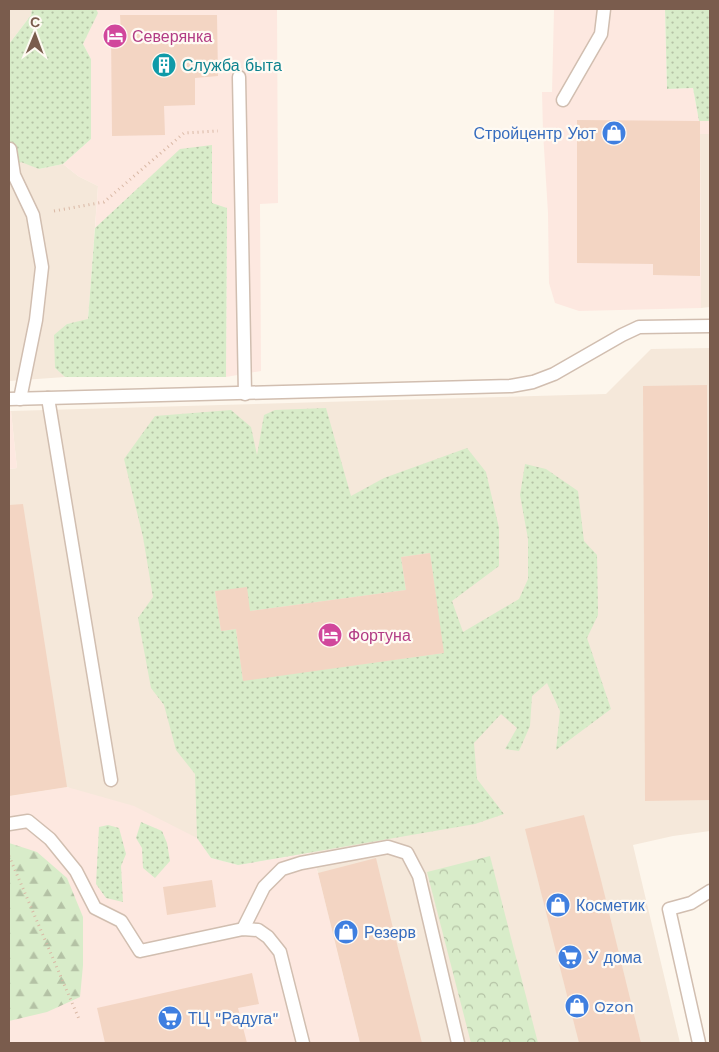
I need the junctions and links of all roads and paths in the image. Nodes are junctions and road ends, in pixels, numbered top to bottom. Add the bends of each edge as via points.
1 (604, 9) edge
2 (239, 77) dead end
3 (563, 100) dead end
4 (240, 130) junction
5 (10, 149) dead end
6 (33, 215) junction
7 (710, 326) edge
8 (246, 394) junction
9 (48, 398) junction
10 (15, 399) edge
11 (111, 780) dead end
12 (9, 824) edge
13 (9, 856) edge
14 (710, 891) edge
15 (243, 929) junction
16 (79, 1019) dead end
17 (302, 1043) edge
18 (458, 1043) edge
19 (699, 1043) edge

1 - 3 lane via 601,34
2 - 4 lane
4 - 6 path via 184,133 104,202
4 - 8 lane
5 - 6 lane via 14,175
6 - 10 lane via 42,267 36,320
7 - 8 lane via 639,327 554,374 511,386
8 - 9 lane
9 - 10 lane
9 - 11 lane
12 - 15 lane via 28,821 50,839 76,871 95,908 121,921 140,952
13 - 16 path
14 - 19 lane via 669,909
15 - 17 lane via 258,930 280,952
15 - 18 lane via 264,887 282,869 388,847 407,853 419,876

